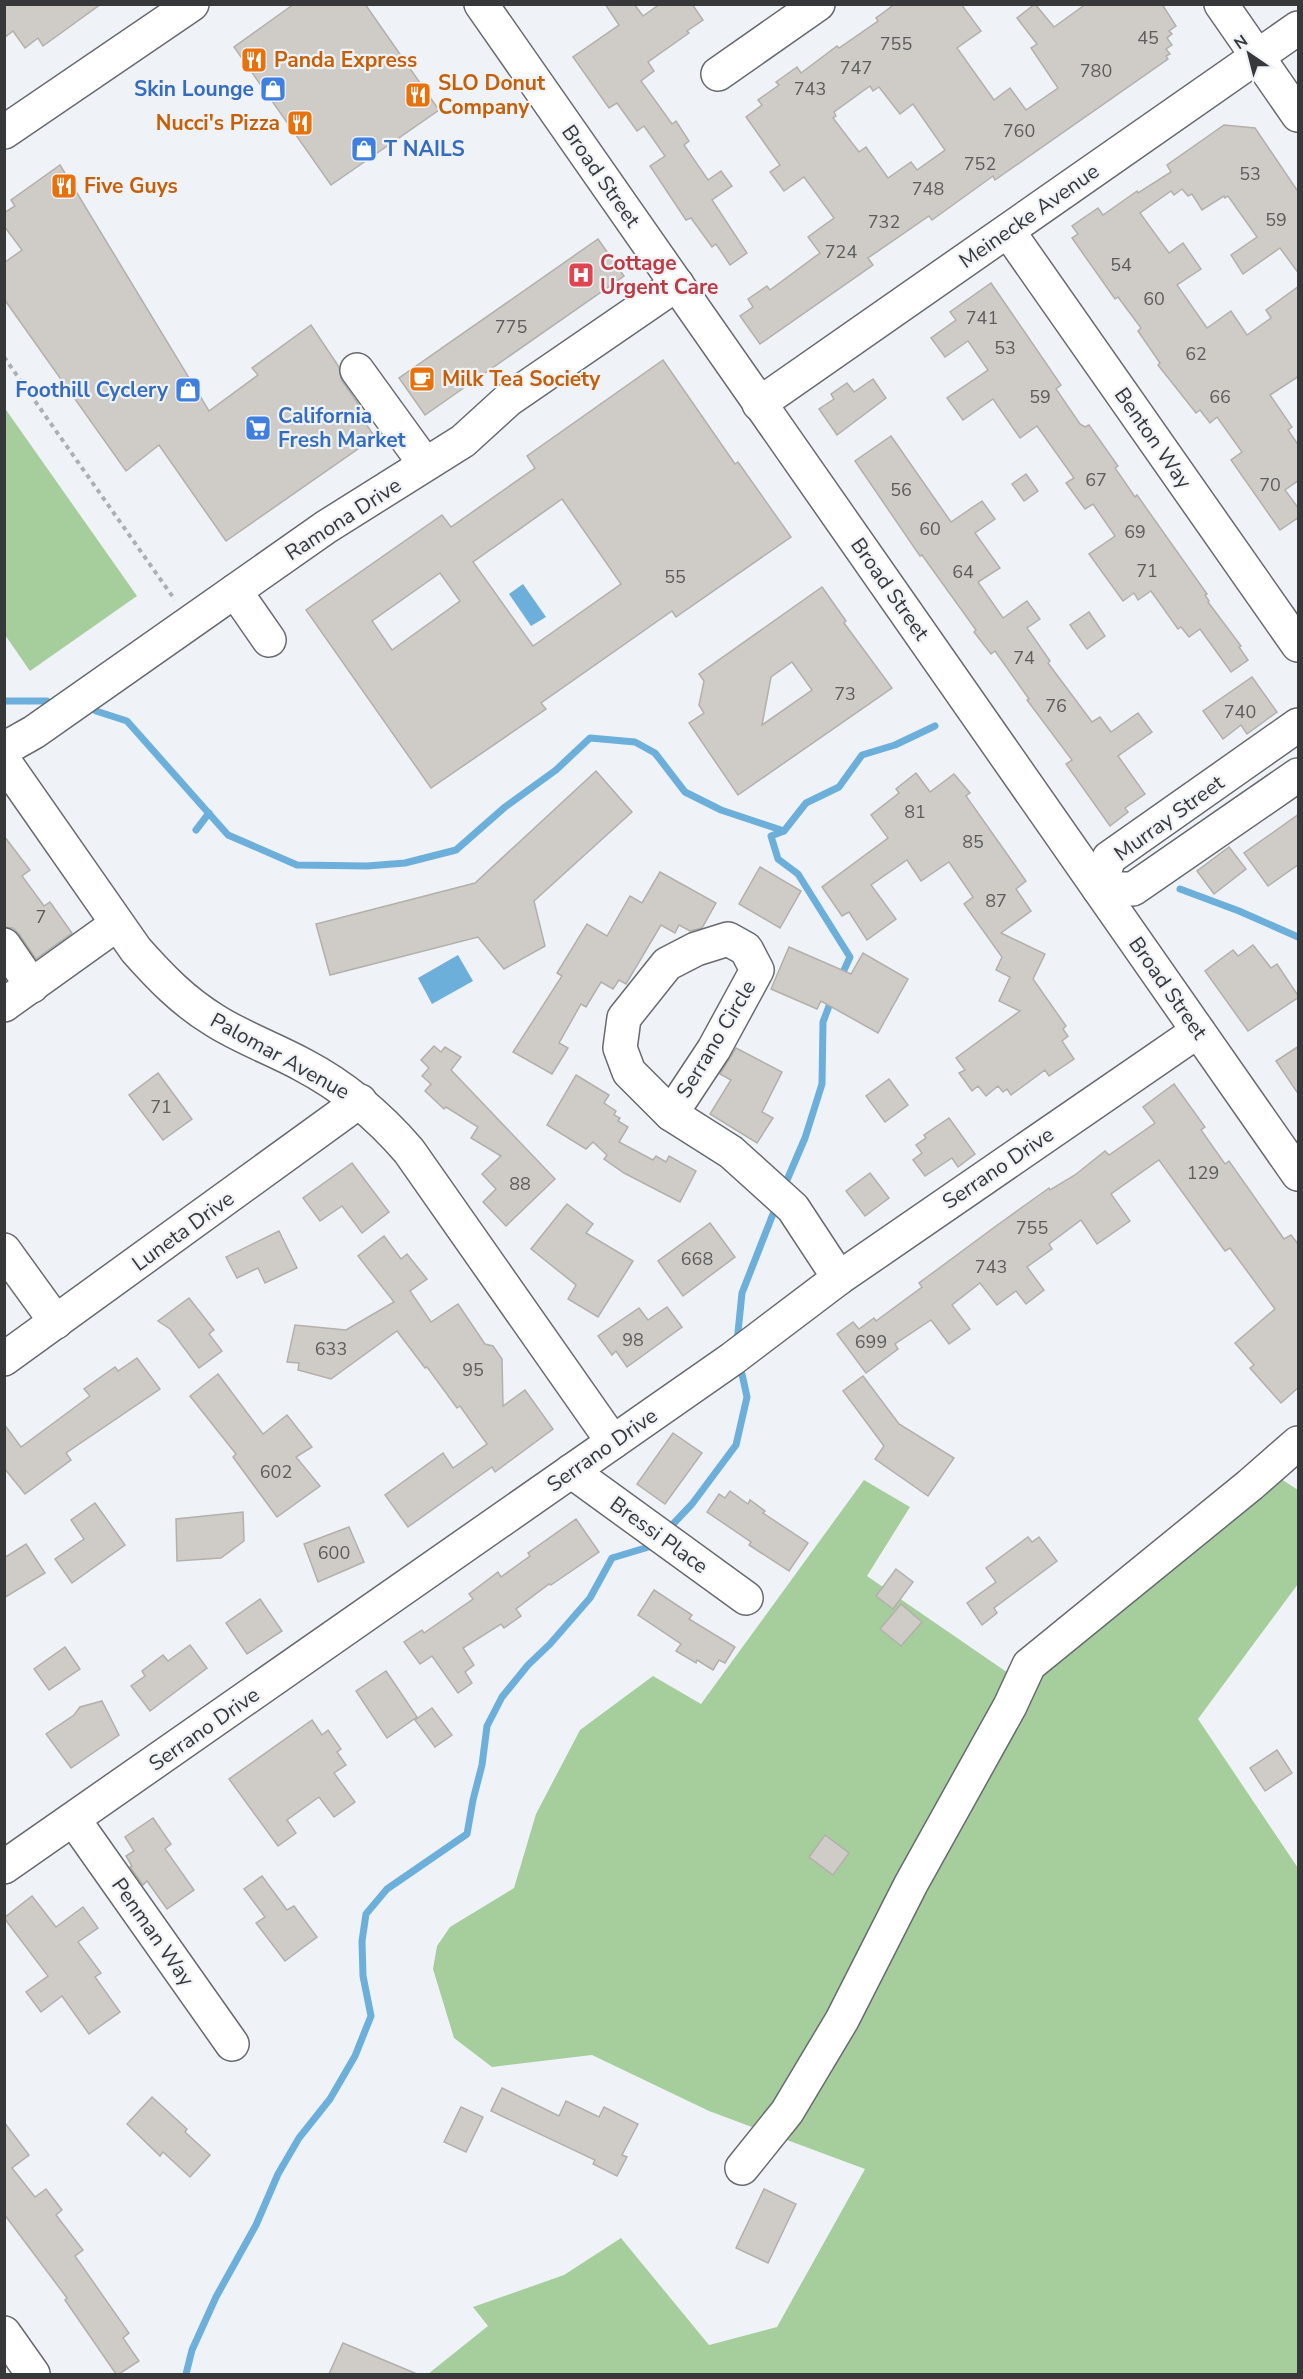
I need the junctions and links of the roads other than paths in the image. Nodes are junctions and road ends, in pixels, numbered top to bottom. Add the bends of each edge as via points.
1 (192, 4) edge
2 (481, 4) edge
3 (818, 4) edge
4 (1221, 4) edge
5 (1299, 28) edge
6 (1258, 57) junction
7 (718, 74) dead end
8 (1299, 116) edge
9 (4, 132) edge
10 (1008, 231) junction
11 (676, 284) junction
12 (357, 370) dead end
13 (759, 404) junction
14 (425, 464) junction
15 (235, 591) junction
16 (269, 640) dead end
17 (1299, 645) edge
18 (1299, 725) edge
19 (4, 748) edge
20 (4, 761) edge
21 (1299, 775) edge
22 (1099, 890) junction
23 (117, 924) junction
24 (4, 945) edge
25 (32, 986) junction
26 (4, 1005) edge
27 (1198, 1031) junction
28 (360, 1101) junction
29 (671, 1114) junction
30 (1299, 1174) edge
31 (4, 1250) edge
32 (839, 1278) junction
33 (56, 1322) junction
34 (4, 1359) edge
35 (613, 1442) junction
36 (1299, 1443) edge
37 (571, 1471) junction
38 (746, 1598) dead end
39 (74, 1820) junction
40 (4, 1867) edge
41 (232, 2044) dead end
42 (742, 2168) dead end
43 (4, 2333) edge
44 (33, 2374) edge

1 - 9 street
2 - 11 street, Broad Street
3 - 7 street
4 - 6 street
5 - 6 street, Meinecke Avenue
6 - 8 street
6 - 10 street, Meinecke Avenue
10 - 13 street, Meinecke Avenue
10 - 17 street, Benton Way
11 - 13 street, Broad Street
11 - 14 street, Ramona Drive via 508,400 463,441
12 - 14 street
13 - 22 street, Broad Street
14 - 15 street, Ramona Drive
15 - 16 street
15 - 19 street, Ramona Drive via 34,732
18 - 22 street, Murray Street via 1109,858
20 - 23 street, Palomar Avenue
21 - 22 street, Murray Street via 1133,889
22 - 27 street, Broad Street
23 - 25 street
23 - 28 street, Palomar Avenue via 184,1000 243,1037 332,1081
24 - 25 street
25 - 26 street
27 - 30 street, Broad Street
27 - 32 street, Serrano Drive
28 - 33 street, Luneta Drive
28 - 35 street, Palomar Avenue via 409,1151
29 - 29 street, Serrano Circle via 629,1072 620,1048 624,1018 666,964 728,939 746,949 757,970 714,1048
29 - 32 street, Serrano Circle via 731,1152 793,1208
31 - 33 street
32 - 35 street, Serrano Drive
33 - 34 street, Luneta Drive
35 - 37 street, Serrano Drive
36 - 42 street via 1029,1665 842,2020 787,2112
37 - 38 street, Bressi Place
37 - 39 street, Serrano Drive
39 - 40 street, Serrano Drive
39 - 41 street, Penman Way
43 - 44 street

